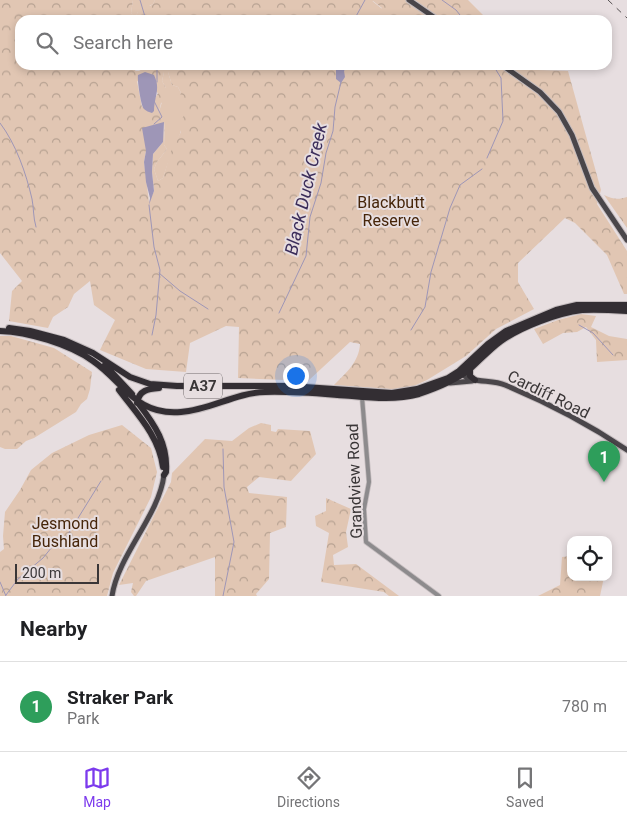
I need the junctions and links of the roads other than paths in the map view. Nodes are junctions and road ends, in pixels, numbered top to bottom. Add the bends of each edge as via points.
1 (409, 0) edge
2 (431, 15) edge
3 (509, 70) edge
4 (627, 240) edge
5 (627, 305) edge
6 (627, 311) edge
7 (0, 327) edge
8 (0, 331) edge
9 (84, 352) junction
10 (470, 369) junction
11 (105, 371) junction
12 (461, 373) junction
13 (475, 380) junction
14 (447, 383) junction
15 (177, 386) junction
16 (356, 390) junction
17 (144, 391) junction
18 (362, 397) junction
19 (137, 401) junction
20 (150, 408) junction
21 (169, 412) junction
22 (155, 426) junction
23 (627, 450) edge
24 (164, 474) junction
25 (112, 596) edge
26 (439, 596) edge

1 - 2 main road
3 - 4 main road via 540,92 562,116 592,188
5 - 12 highway, A37 via 577,305 514,327 496,337
6 - 10 highway, A37 via 580,310 552,318 502,340
7 - 9 highway, A37 via 48,335
8 - 9 highway, A37
9 - 11 highway
9 - 15 highway, A37 via 138,381
9 - 19 highway via 118,377
10 - 12 highway, A37
10 - 13 highway via 470,376
11 - 19 highway
11 - 24 highway via 153,436
12 - 13 main road, Cardiff Road
12 - 14 highway, A37
12 - 16 highway, A37 via 410,391
13 - 14 main road
13 - 23 main road, Cardiff Road via 503,384 567,414
14 - 18 highway, A37 via 401,398
15 - 16 highway, A37 via 290,386
15 - 17 highway
16 - 18 street
17 - 19 highway
17 - 20 highway via 141,399
18 - 21 highway, A37 via 264,392 236,396 188,411
18 - 26 street, Grandview Road via 369,482 364,509 366,542
19 - 20 highway
19 - 22 highway
19 - 24 highway via 138,409 160,447
20 - 21 highway
21 - 22 highway via 155,416
22 - 24 highway via 166,452
24 - 25 main road via 158,496 116,579

